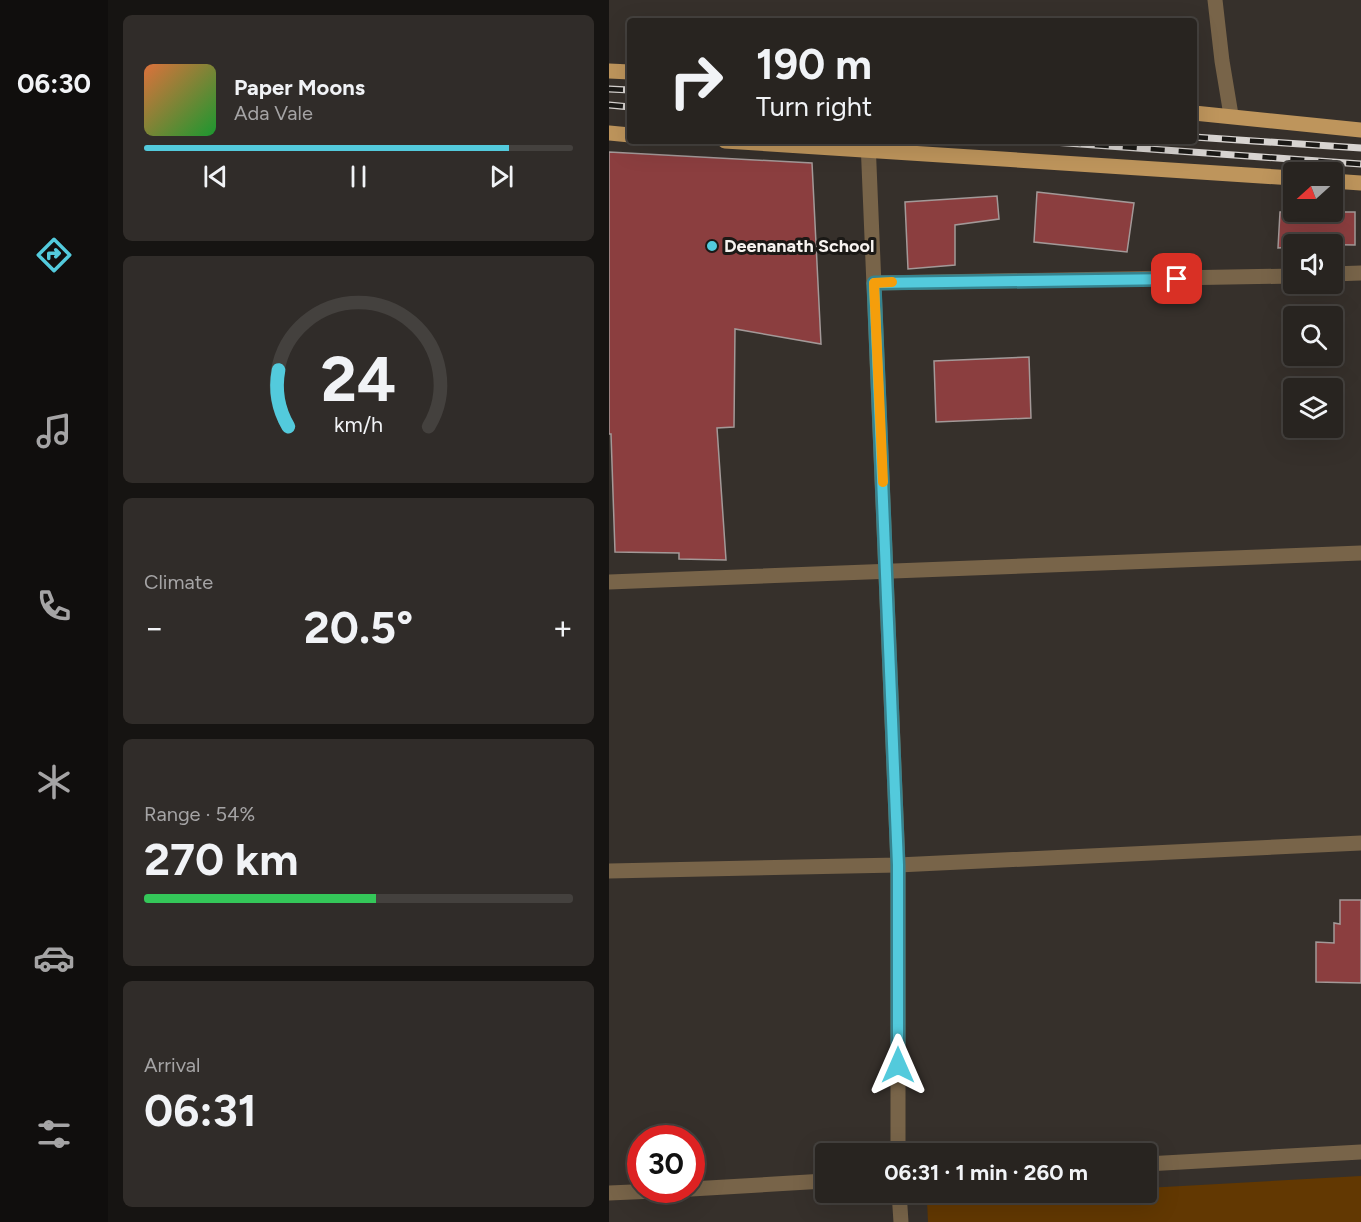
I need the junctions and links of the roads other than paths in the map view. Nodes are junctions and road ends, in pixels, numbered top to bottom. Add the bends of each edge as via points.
1 (1215, 0) edge
2 (609, 71) edge
3 (627, 72) edge
4 (1197, 112) edge
5 (1231, 115) junction
6 (1361, 130) edge
7 (609, 134) edge
8 (627, 135) edge
9 (811, 144) edge
10 (868, 146) edge
11 (1283, 177) edge
12 (1343, 182) edge
13 (1361, 183) edge
14 (1361, 273) edge
15 (1343, 274) edge
16 (1283, 276) edge
17 (874, 283) junction
18 (1361, 553) edge
19 (887, 573) junction
20 (609, 582) edge
21 (1361, 843) edge
22 (898, 865) junction
23 (609, 871) edge
24 (898, 1143) edge
25 (1361, 1152) edge
26 (1157, 1163) edge
27 (815, 1183) edge
28 (705, 1188) edge
29 (627, 1192) edge
30 (609, 1193) edge
31 (900, 1203) edge
32 (901, 1222) edge

1 - 5 street
2 - 3 main road
4 - 5 main road
5 - 6 main road
7 - 8 main road
9 - 10 main road
10 - 11 main road
10 - 17 street
12 - 13 main road
14 - 15 street
16 - 17 street
17 - 19 street
18 - 19 street
19 - 20 street
19 - 22 street
21 - 22 street
22 - 23 street
22 - 24 street
25 - 26 street
27 - 28 street
29 - 30 street
31 - 32 street

